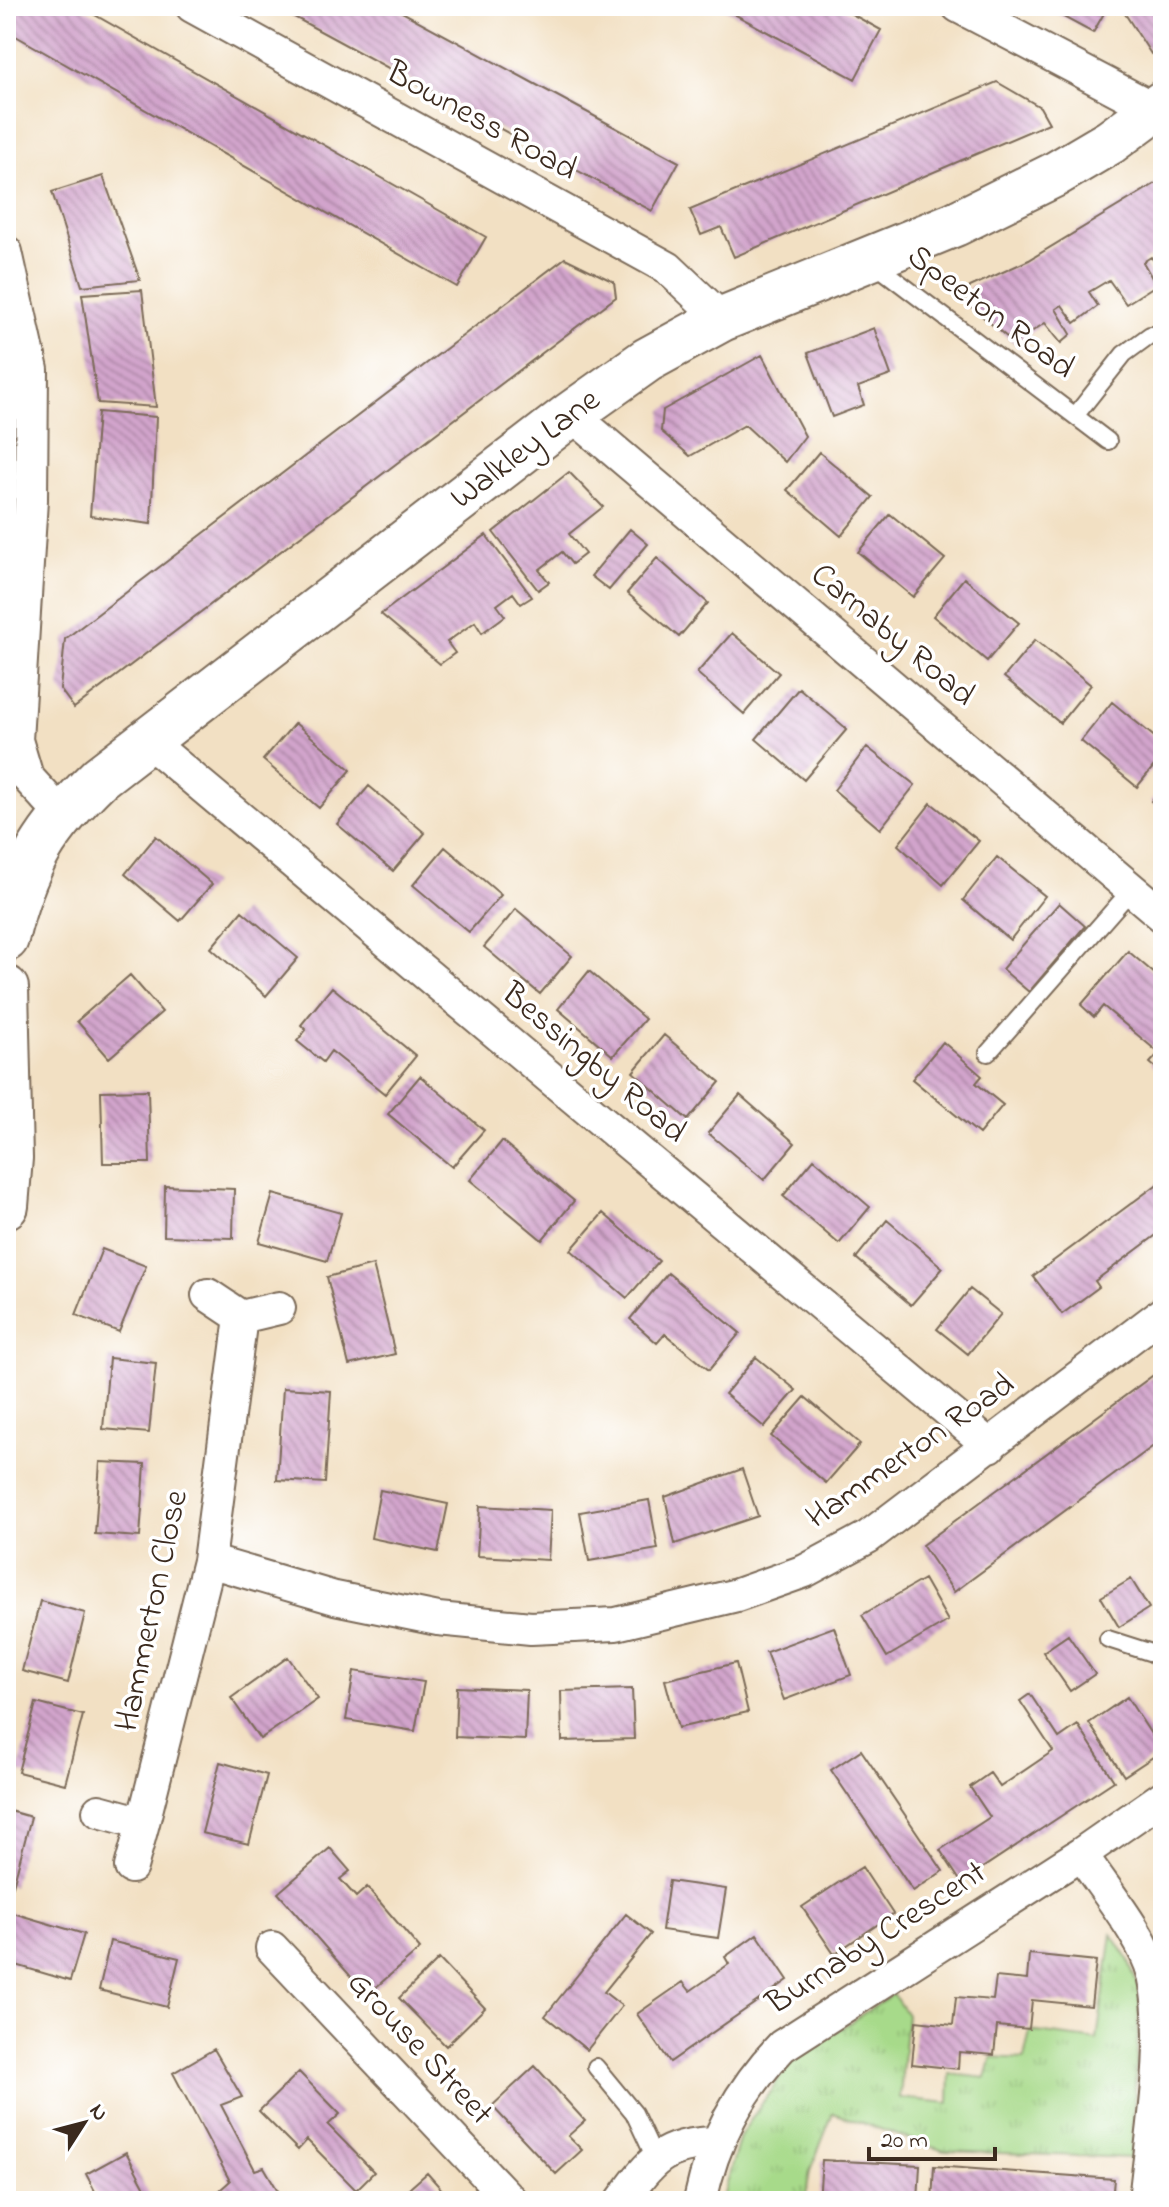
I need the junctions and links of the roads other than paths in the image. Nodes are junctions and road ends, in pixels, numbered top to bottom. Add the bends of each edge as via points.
1 (192, 6) edge
2 (958, 6) edge
3 (1158, 106) edge
4 (6, 252) edge
5 (868, 258) junction
6 (722, 319) junction
7 (1150, 335) dead end
8 (571, 414) junction
9 (1075, 416) junction
10 (1108, 441) dead end
11 (148, 741) junction
12 (61, 814) junction
13 (1132, 889) junction
14 (1163, 916) edge
15 (6, 939) edge
16 (6, 988) edge
17 (988, 1053) dead end
18 (6, 1206) edge
19 (208, 1295) dead end
20 (279, 1308) dead end
21 (1163, 1313) edge
22 (241, 1317) junction
23 (990, 1446) junction
24 (209, 1561) junction
25 (1108, 1639) dead end
26 (1163, 1661) edge
27 (1163, 1797) edge
28 (99, 1811) dead end
29 (143, 1823) junction
30 (1081, 1854) junction
31 (131, 1867) dead end
32 (272, 1948) dead end
33 (596, 2067) dead end
34 (715, 2143) junction
35 (656, 2160) junction
36 (511, 2201) edge
37 (622, 2201) edge
38 (700, 2201) edge
39 (1145, 2201) edge

1 - 6 street, Bowness Road via 668,268
2 - 3 street
3 - 5 street, Walkley Lane via 1054,175 955,224
4 - 12 street via 32,370 31,500 16,740 27,777
5 - 6 street, Walkley Lane
5 - 9 lane, Speeton Road
6 - 8 street, Walkley Lane via 647,360
7 - 9 lane, Speeton Road via 1124,354
8 - 11 street, Walkley Lane
8 - 13 street, Carnaby Road
9 - 10 lane, Speeton Road
11 - 12 street, Walkley Lane
11 - 23 street, Bessingby Road
12 - 15 street, Walkley Lane via 22,880
13 - 14 street, Carnaby Road
13 - 17 lane
16 - 18 street
19 - 22 street
20 - 22 street
21 - 23 street, Hammerton Road
22 - 24 street, Hammerton Close
23 - 24 street, Hammerton Road via 868,1537 805,1571 737,1595 616,1624 531,1628 438,1619 335,1598
24 - 29 street, Hammerton Close
25 - 26 lane
27 - 30 street, Burnaby Crescent
28 - 29 street
29 - 31 street, Hammerton Close
30 - 34 street, Burnaby Crescent via 782,2046 750,2080
30 - 39 street via 1154,1974 1160,2057
32 - 36 street, Grouse Street
33 - 35 lane via 634,2113
34 - 35 street via 679,2144
34 - 38 street, Burnaby Crescent
35 - 37 street

